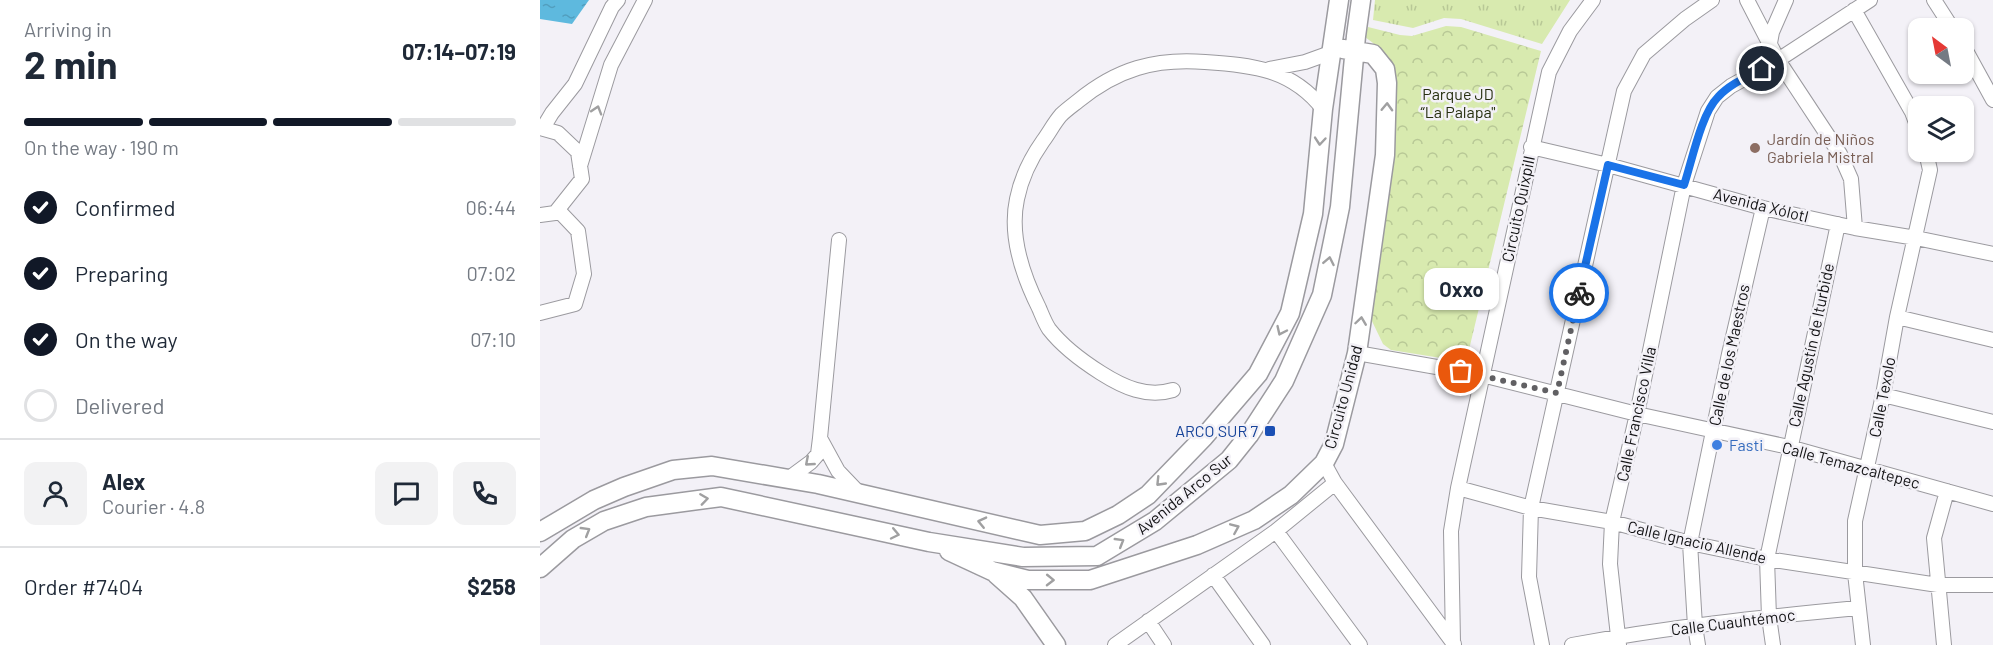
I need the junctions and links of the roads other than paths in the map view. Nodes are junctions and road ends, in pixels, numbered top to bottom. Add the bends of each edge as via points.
1 (618, 0) edge
2 (645, 0) edge
3 (1339, 0) edge
4 (1361, 0) edge
5 (1593, 0) edge
6 (1712, 0) edge
7 (1747, 0) edge
8 (1786, 0) edge
9 (1870, 0) edge
10 (1934, 0) edge
11 (1854, 10) junction
12 (1946, 18) edge
13 (1355, 43) junction
14 (1770, 43) junction
15 (1332, 45) junction
16 (1778, 60) junction
17 (1974, 65) edge
18 (1268, 69) junction
19 (1993, 100) edge
20 (1908, 105) edge
21 (1323, 109) junction
22 (541, 127) edge
23 (1532, 147) junction
24 (1928, 162) edge
25 (1608, 165) junction
26 (580, 166) junction
27 (1684, 185) junction
28 (1763, 208) junction
29 (558, 210) junction
30 (540, 215) edge
31 (1838, 224) junction
32 (1856, 228) junction
33 (1916, 238) junction
34 (839, 240) dead end
35 (1993, 254) edge
36 (540, 313) edge
37 (1897, 317) junction
38 (1993, 340) edge
39 (1357, 353) junction
40 (1482, 375) junction
41 (1173, 390) dead end
42 (1557, 393) junction
43 (1883, 395) junction
44 (1637, 414) junction
45 (1993, 422) edge
46 (1713, 431) junction
47 (820, 438) junction
48 (1789, 447) junction
49 (1324, 464) junction
50 (1867, 469) junction
51 (788, 479) junction
52 (1335, 483) junction
53 (1458, 488) junction
54 (1947, 491) junction
55 (862, 495) junction
56 (1993, 504) edge
57 (1531, 508) junction
58 (1612, 522) junction
59 (1276, 531) junction
60 (540, 532) edge
61 (928, 542) junction
62 (1690, 543) junction
63 (1023, 557) junction
64 (1767, 559) junction
65 (540, 568) edge
66 (992, 571) junction
67 (1855, 573) junction
68 (1213, 575) junction
69 (1938, 585) junction
70 (1993, 585) edge
71 (1858, 608) junction
72 (1768, 617) junction
73 (1148, 621) junction
74 (1695, 626) junction
75 (1618, 641) edge
76 (1454, 644) edge
77 (1056, 645) edge
78 (1115, 645) edge
79 (1164, 645) edge
80 (1263, 645) edge
81 (1360, 645) edge
82 (1542, 645) edge
83 (1572, 645) edge
84 (1698, 645) edge
85 (1773, 645) edge
86 (1863, 645) edge
87 (1944, 645) edge

1 - 22 street via 575,84
26 -> 2 street via 611,65
3 - 15 main road, Avenida Arco Sur
4 - 13 main road, Avenida Arco Sur
5 - 23 street, Circuito Quixpill via 1570,31 1549,72
6 - 25 street via 1644,54 1624,91
7 - 14 street
8 - 14 street
9 - 11 street, Calle Francisco Villa
10 - 12 street
11 - 16 street, Calle Francisco Villa
11 - 20 street
13 - 15 main road via 1342,49
39 -> 13 main road, Circuito Unidad via 1385,155 1388,83 1378,57
63 -> 13 main road, Avenida Arco Sur via 1097,556 1155,521 1229,460 1284,381 1322,295 1340,207
14 - 16 street
15 - 18 street via 1305,62
15 - 21 main road, Avenida Arco Sur
16 - 27 street, Calle Francisco Villa via 1718,97 1708,111
16 - 32 street via 1840,154 1851,179
17 - 19 street
18 - 21 street via 1295,83
18 - 41 street via 1184,60 1157,62 1120,73 1061,114 1025,173 1016,200 1015,238 1025,280 1049,328 1079,359 1122,386 1161,394
21 -> 55 main road, Avenida Arco Sur via 1313,214 1290,313 1258,374 1148,495 1085,531 1040,536
22 - 26 street via 558,133 578,152
23 - 25 street, Avenida Xólotl
23 - 40 street, Circuito Quixpill
24 - 33 street, Calle Texolo via 1930,170
25 - 27 street, Avenida Xólotl
25 - 42 street
26 - 29 street via 582,179
27 - 28 street, Avenida Xólotl
27 - 44 street, Calle Francisco Villa
28 - 31 street, Avenida Xólotl
28 - 46 street, Calle de los Maestros
29 - 30 street
29 - 36 street via 578,231 584,274 575,304
31 - 32 street, Avenida Xólotl
31 - 48 street, Calle Agustín de Iturbide
32 - 33 street, Avenida Xólotl
33 - 35 street, Avenida Xólotl
33 - 37 street, Calle Texolo
34 - 47 street
37 - 38 street
37 - 43 street, Calle Texolo
39 - 40 street, Calle Temazcaltepec
39 - 49 main road, Circuito Unidad via 1334,444
40 - 42 street, Calle Temazcaltepec
40 - 53 street, Circuito Quixpill
42 - 44 street, Calle Temazcaltepec
42 - 57 street
43 - 45 street
43 - 50 street, Calle Texolo
44 - 46 street, Calle Temazcaltepec
44 - 58 street, Calle Francisco Villa
46 - 48 street, Calle Temazcaltepec
46 - 62 street, Calle de los Maestros
47 -> 51 street via 818,454
47 - 55 street via 838,471
48 - 50 street, Calle Temazcaltepec
48 - 64 street, Calle Agustín de Iturbide
49 - 52 street
66 -> 49 main road, Circuito Unidad via 1028,580 1090,580 1197,545 1254,520 1291,495
50 - 54 street, Calle Temazcaltepec
50 - 67 street, Calle Texolo via 1855,521
51 - 55 main road, Avenida Arco Sur
51 - 60 main road, Avenida Arco Sur via 712,466 673,470 594,500
52 - 59 street
52 - 76 street
53 - 57 street, Calle Ignacio Allende
53 - 76 street, Circuito Quixpill via 1451,531
54 - 56 street, Calle Temazcaltepec
54 - 69 street via 1934,538
57 - 58 street, Calle Ignacio Allende
57 - 82 street via 1528,577
58 - 62 street, Calle Ignacio Allende
58 - 75 street, Calle Francisco Villa via 1610,564
59 - 68 street
59 - 81 street
61 - 63 main road, Avenida Arco Sur
65 -> 61 main road, Avenida Arco Sur via 573,539 604,521 646,507 721,497
61 - 66 main road, Circuito Unidad
62 - 64 street, Calle Ignacio Allende
62 - 74 street, Calle de los Maestros
63 - 66 main road via 1002,562
64 - 67 street, Calle Ignacio Allende
64 - 72 street, Calle Agustín de Iturbide
66 - 77 main road via 1023,598
67 - 69 street, Calle Ignacio Allende
67 - 71 street, Calle Texolo
68 - 73 street
68 - 80 street
69 - 70 street
69 - 87 street
71 - 72 street, Calle Cuauhtémoc
71 - 86 street, Calle Texolo
72 - 74 street, Calle Cuauhtémoc
72 - 85 street, Calle Agustín de Iturbide
73 - 78 street
73 - 79 street
74 - 75 street, Calle Cuauhtémoc
74 - 84 street, Calle de los Maestros
75 - 83 street, Calle Cuauhtémoc

